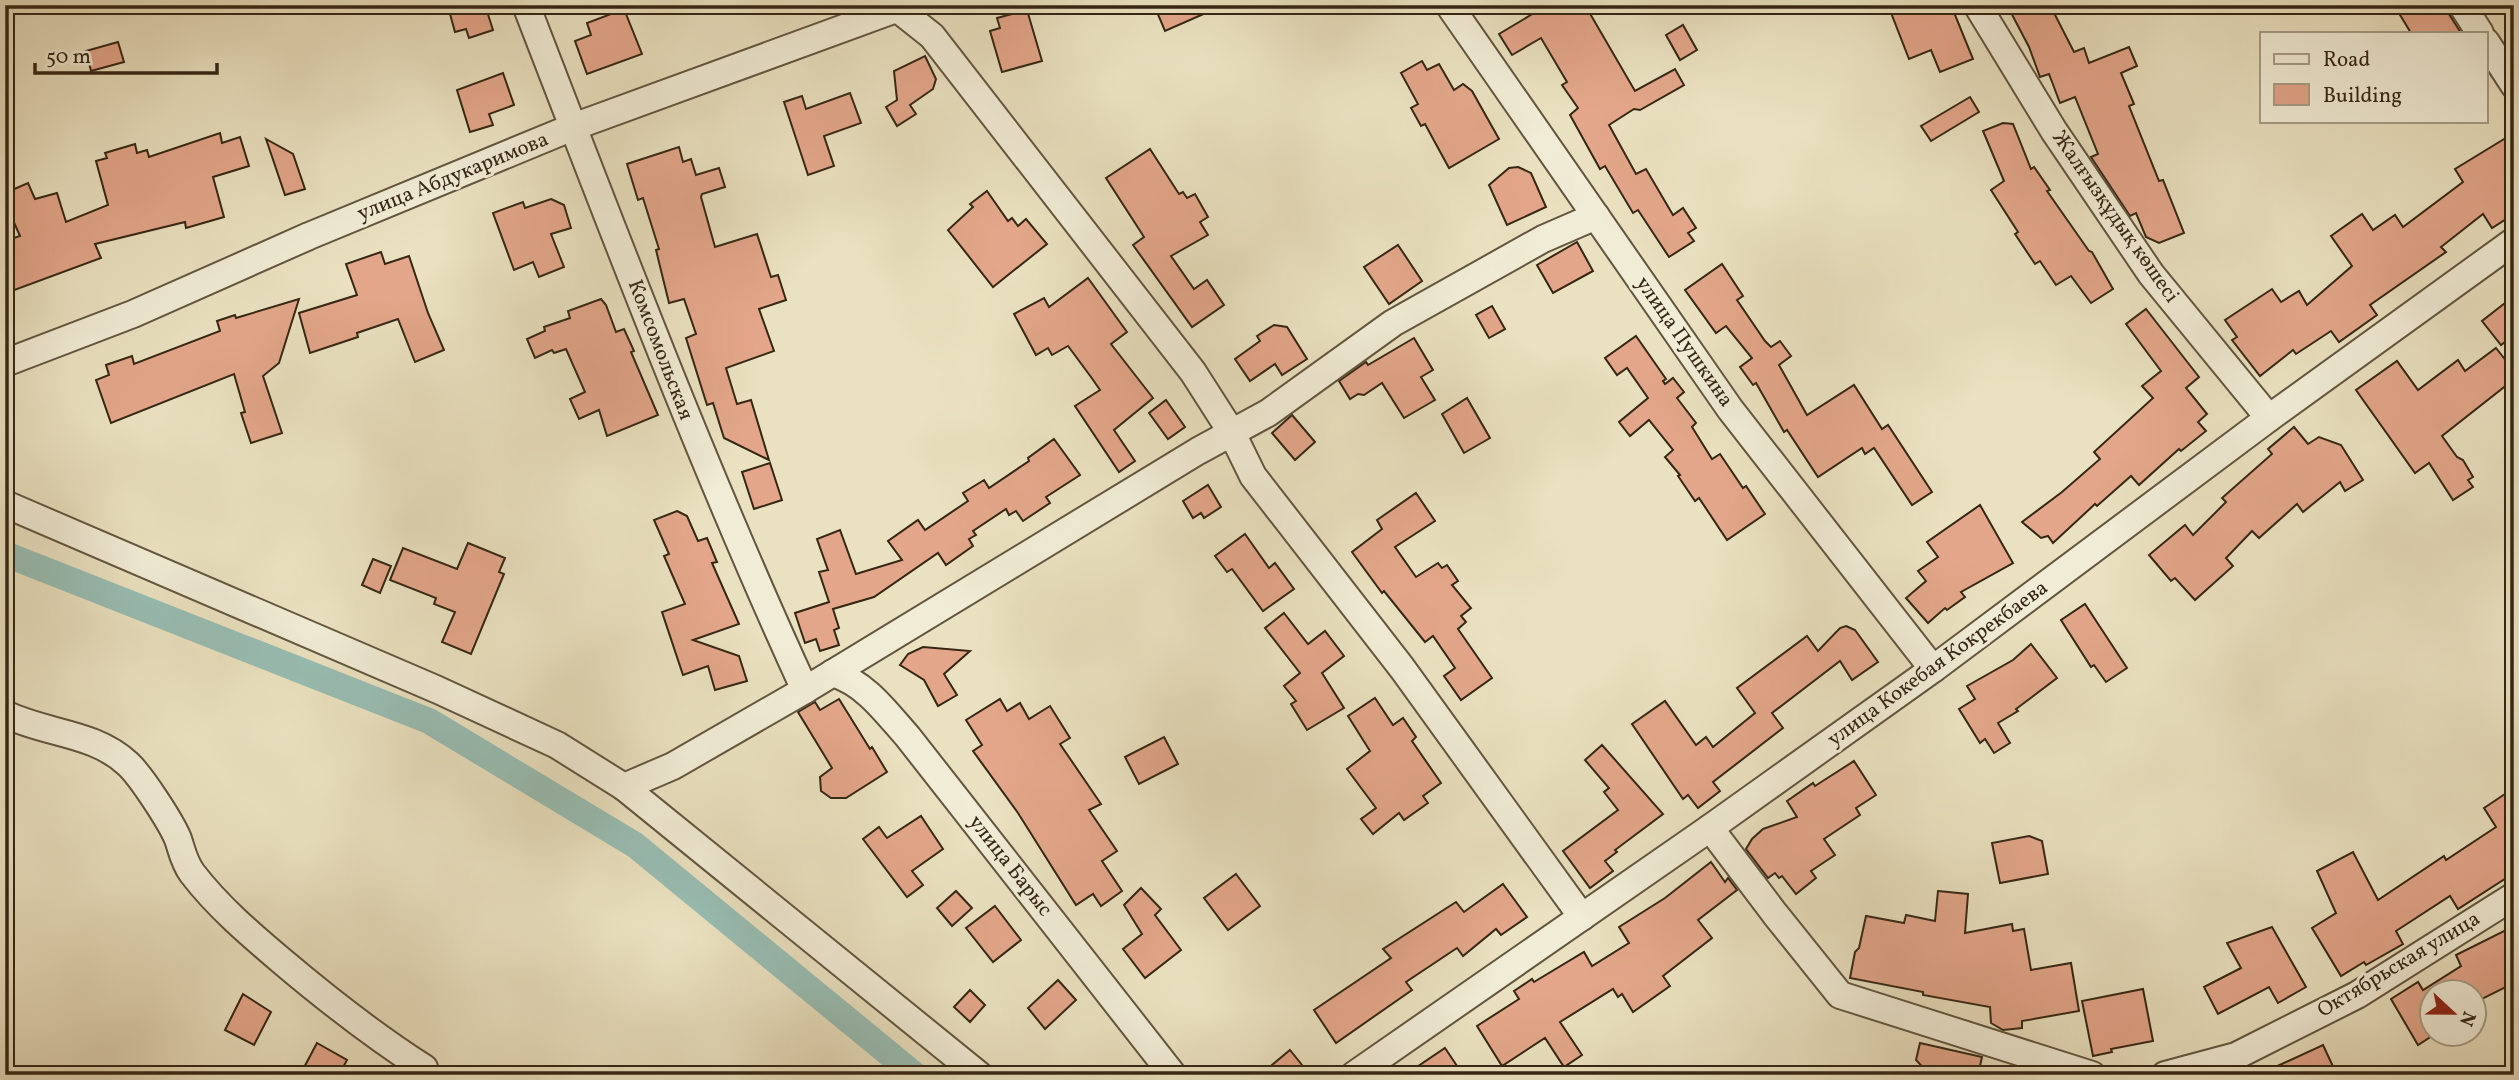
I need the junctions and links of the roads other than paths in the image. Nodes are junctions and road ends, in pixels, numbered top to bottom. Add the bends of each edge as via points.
1 (526, 5) edge
2 (1449, 5) edge
3 (1978, 5) edge
4 (2462, 5) edge
5 (902, 7) edge
6 (2479, 32) edge
7 (2488, 45) edge
8 (2514, 85) edge
9 (573, 127) junction
10 (1596, 216) junction
11 (2514, 241) edge
12 (5, 363) edge
13 (2269, 418) junction
14 (1232, 433) junction
15 (5, 504) edge
16 (1933, 669) junction
17 (833, 673) junction
18 (805, 690) junction
19 (5, 714) edge
20 (624, 787) junction
21 (1710, 828) junction
22 (2514, 896) edge
23 (1582, 917) junction
24 (424, 1075) edge
25 (979, 1075) edge
26 (1173, 1075) edge
27 (1354, 1075) edge
28 (2092, 1075) edge
29 (2165, 1075) edge

1 - 9 street, Комсомольская
2 - 10 street, улица Пушкина
3 - 13 street, Жалғызқұдық көшесі via 2054,131 2151,274
4 - 6 street
5 - 9 street, улица Абдукаримова
5 - 14 street via 932,36 1193,372
7 - 8 street
9 - 12 street, улица Абдукаримова via 133,314
9 - 18 street, Комсомольская via 694,436
10 - 14 street via 1544,239 1393,323 1268,413
10 - 16 street, улица Пушкина via 1730,409
11 - 13 street, улица Кокебая Кокрекбаева
13 - 16 street, улица Кокебая Кокрекбаева
14 - 17 street
14 - 23 street via 1253,477 1402,668
15 - 20 street via 510,723 557,745
16 - 21 street, улица Кокебая Кокрекбаева
17 - 18 street
17 - 26 street, улица Барыс via 865,690 908,737
18 - 20 street via 673,766
19 - 24 street via 104,747 128,764 177,837 186,864 211,897 323,996 424,1068
20 - 25 street
21 - 23 street, улица Кокебая Кокрекбаева
21 - 28 street via 1840,995
22 - 29 street, Октябрьская улица via 2357,995 2236,1056
23 - 27 street, улица Кокебая Кокрекбаева

